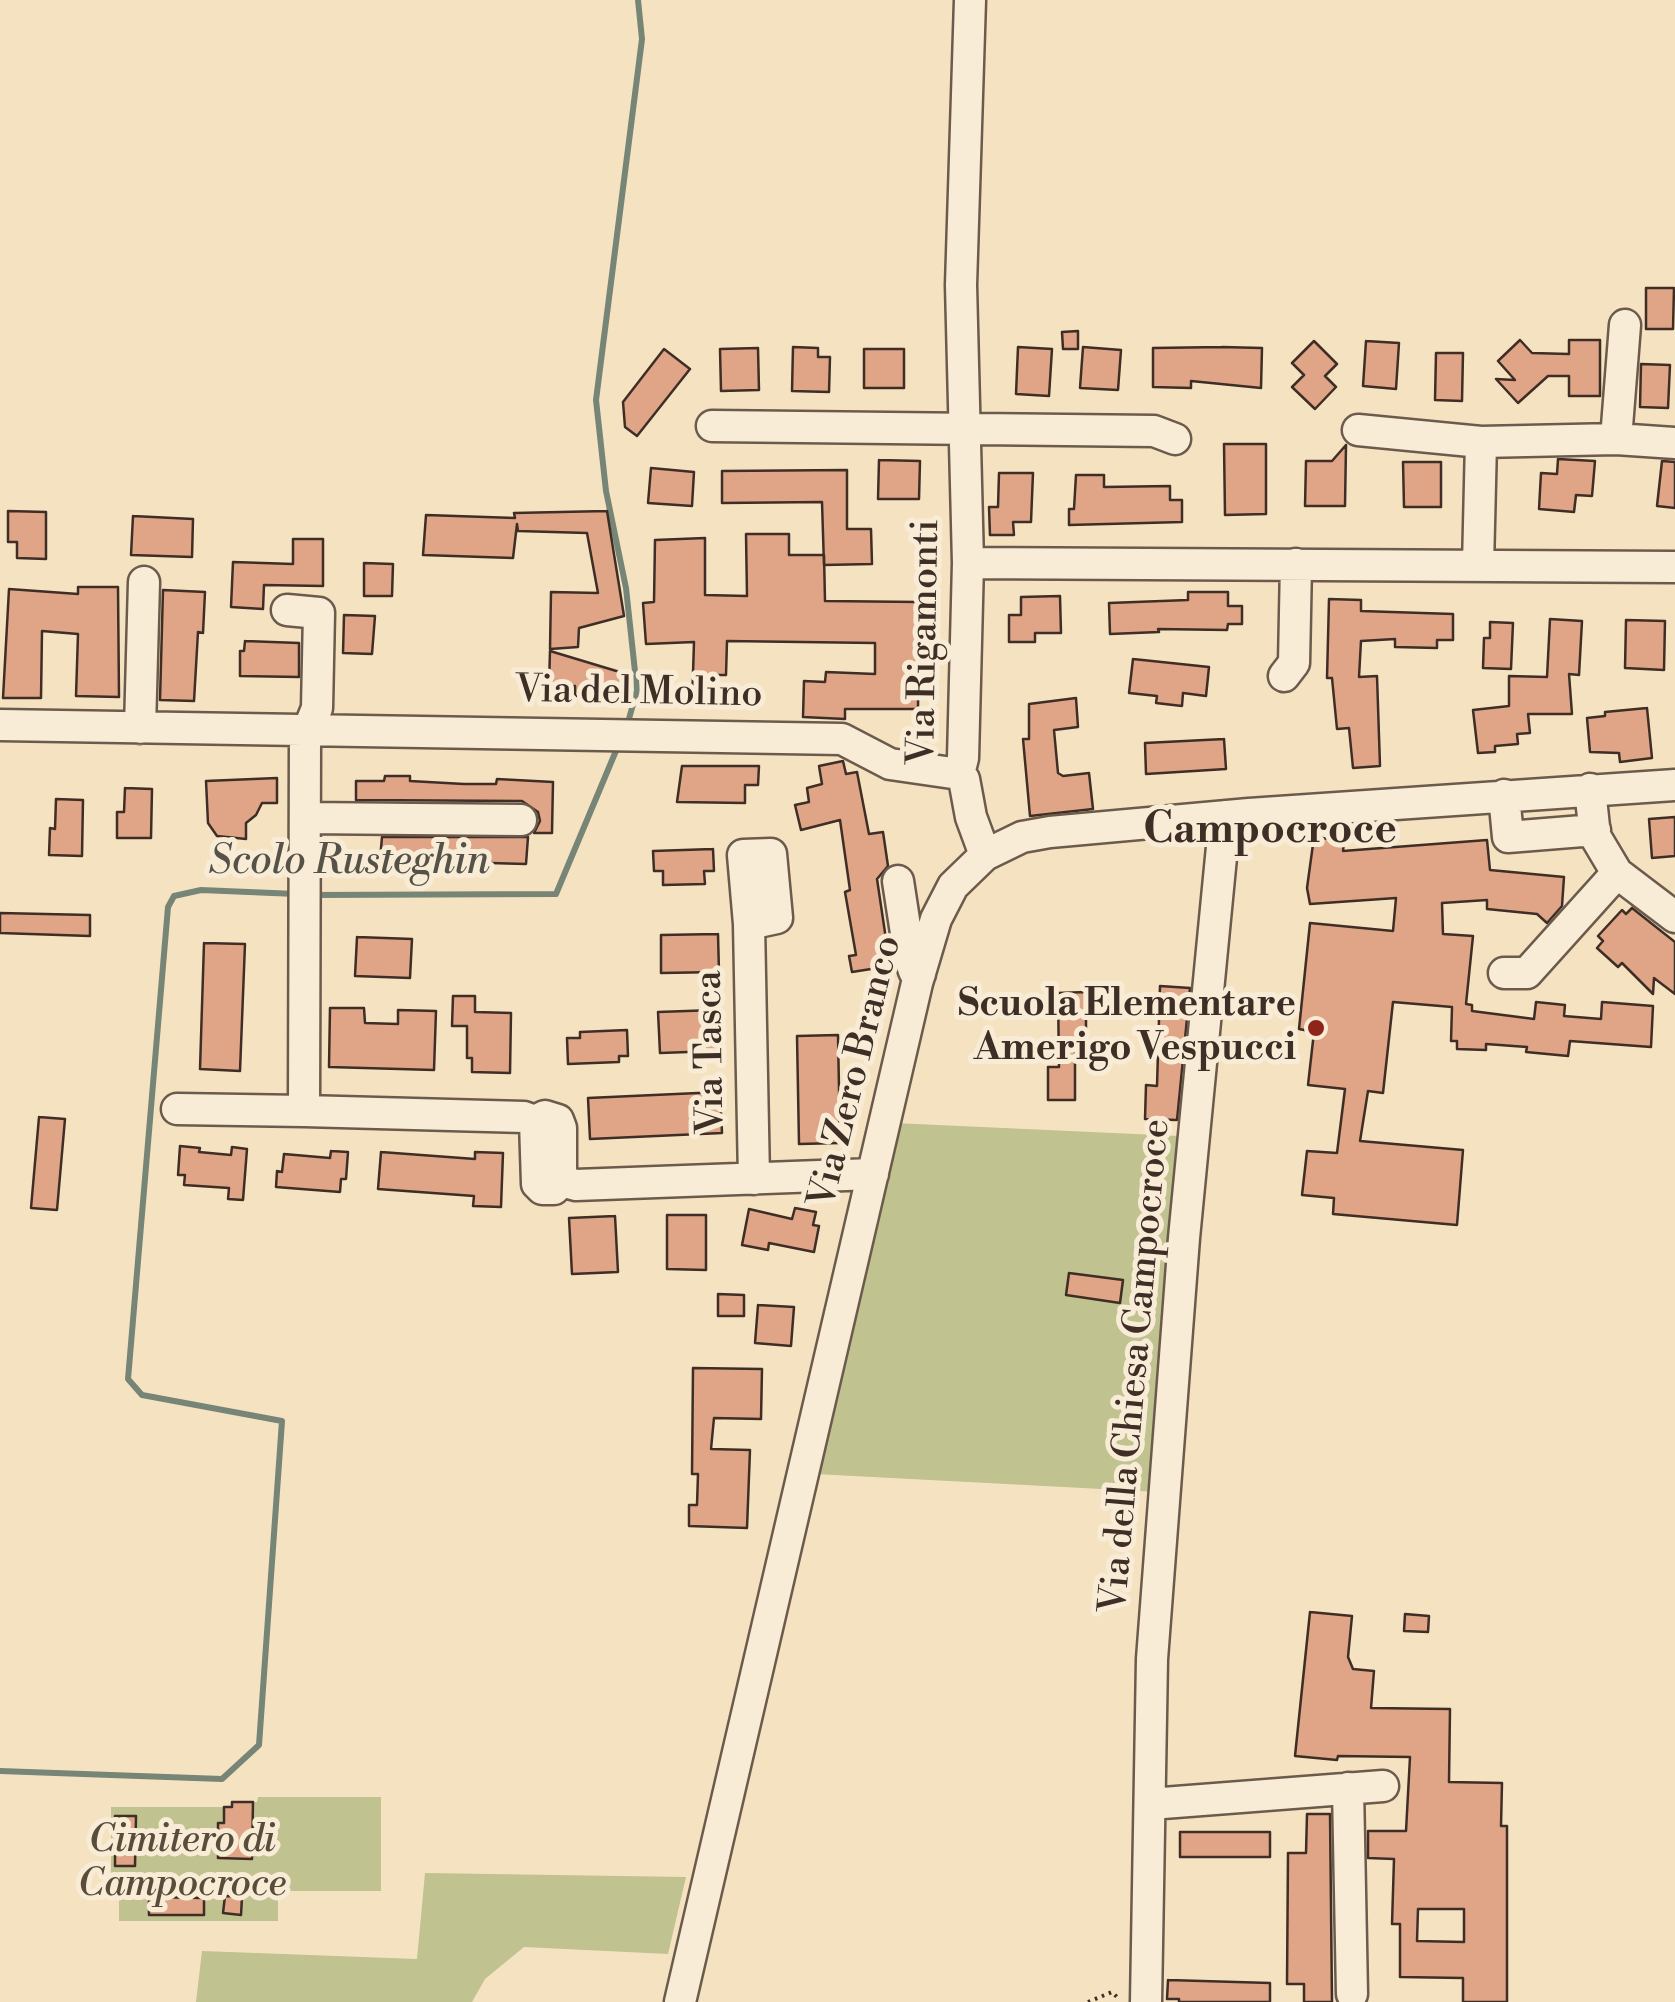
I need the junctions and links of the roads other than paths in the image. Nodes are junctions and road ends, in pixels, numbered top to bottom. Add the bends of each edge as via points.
1 (970, 0) edge
2 (1625, 325) dead end
3 (712, 426) dead end
4 (966, 427) junction
5 (1358, 430) dead end
6 (1175, 439) dead end
7 (1616, 440) junction
8 (1481, 442) junction
9 (1675, 444) edge
10 (968, 563) junction
11 (1296, 564) junction
12 (1478, 566) junction
13 (1675, 567) edge
14 (144, 582) dead end
15 (287, 610) dead end
16 (1284, 676) dead end
17 (0, 725) edge
18 (140, 728) junction
19 (310, 728) junction
20 (959, 774) junction
21 (1675, 785) edge
22 (1590, 789) junction
23 (1504, 795) junction
24 (1225, 816) junction
25 (305, 818) junction
26 (521, 820) dead end
27 (1595, 830) junction
28 (985, 854) junction
29 (1616, 873) junction
30 (898, 881) dead end
31 (1675, 917) edge
32 (750, 924) dead end
33 (1504, 973) dead end
34 (920, 974) junction
35 (178, 1109) dead end
36 (304, 1112) junction
37 (873, 1174) junction
38 (754, 1179) junction
39 (1383, 1786) dead end
40 (1348, 1788) junction
41 (1150, 1804) junction
42 (1352, 1994) dead end
43 (680, 2002) edge
44 (1146, 2002) edge

1 - 4 street, Via Rigamonti via 961,286
2 - 7 street
3 - 4 street
4 - 6 street via 1154,431
4 - 10 street, Via Rigamonti
5 - 8 street
7 - 8 street
7 - 9 street
8 - 12 street
10 - 11 street
10 - 20 street, Via Rigamonti
11 - 12 street
11 - 16 street via 1294,663
12 - 13 street
14 - 18 street
15 - 19 street via 319,613 317,708
17 - 18 street, Via del Molino
18 - 19 street, Via del Molino
19 - 20 street, Via del Molino via 842,738 890,764
19 - 25 street
20 - 28 street, Via Rigamonti
21 - 22 street, Via Zero Branco
22 - 23 street, Via Zero Branco
22 - 27 street
23 - 24 street, Via Zero Branco
23 - 27 street via 1508,837
24 - 28 street, Via Zero Branco via 1050,832
24 - 41 street, Via della Chiesa Campocroce via 1152,1658
25 - 26 street
25 - 36 street
27 - 29 street
28 - 34 street, Via Zero Branco via 944,902
29 - 31 street
29 - 33 street via 1527,973
30 - 34 street via 910,959
32 - 38 street, Via Tasca
34 - 37 street, Via Zero Branco
35 - 36 street
36 - 38 street via 524,1117 535,1121 542,1189 560,1181
37 - 38 street
37 - 43 street, Via Zero Branco
39 - 40 street
40 - 41 street
40 - 42 street
41 - 44 street, Via della Chiesa Campocroce

